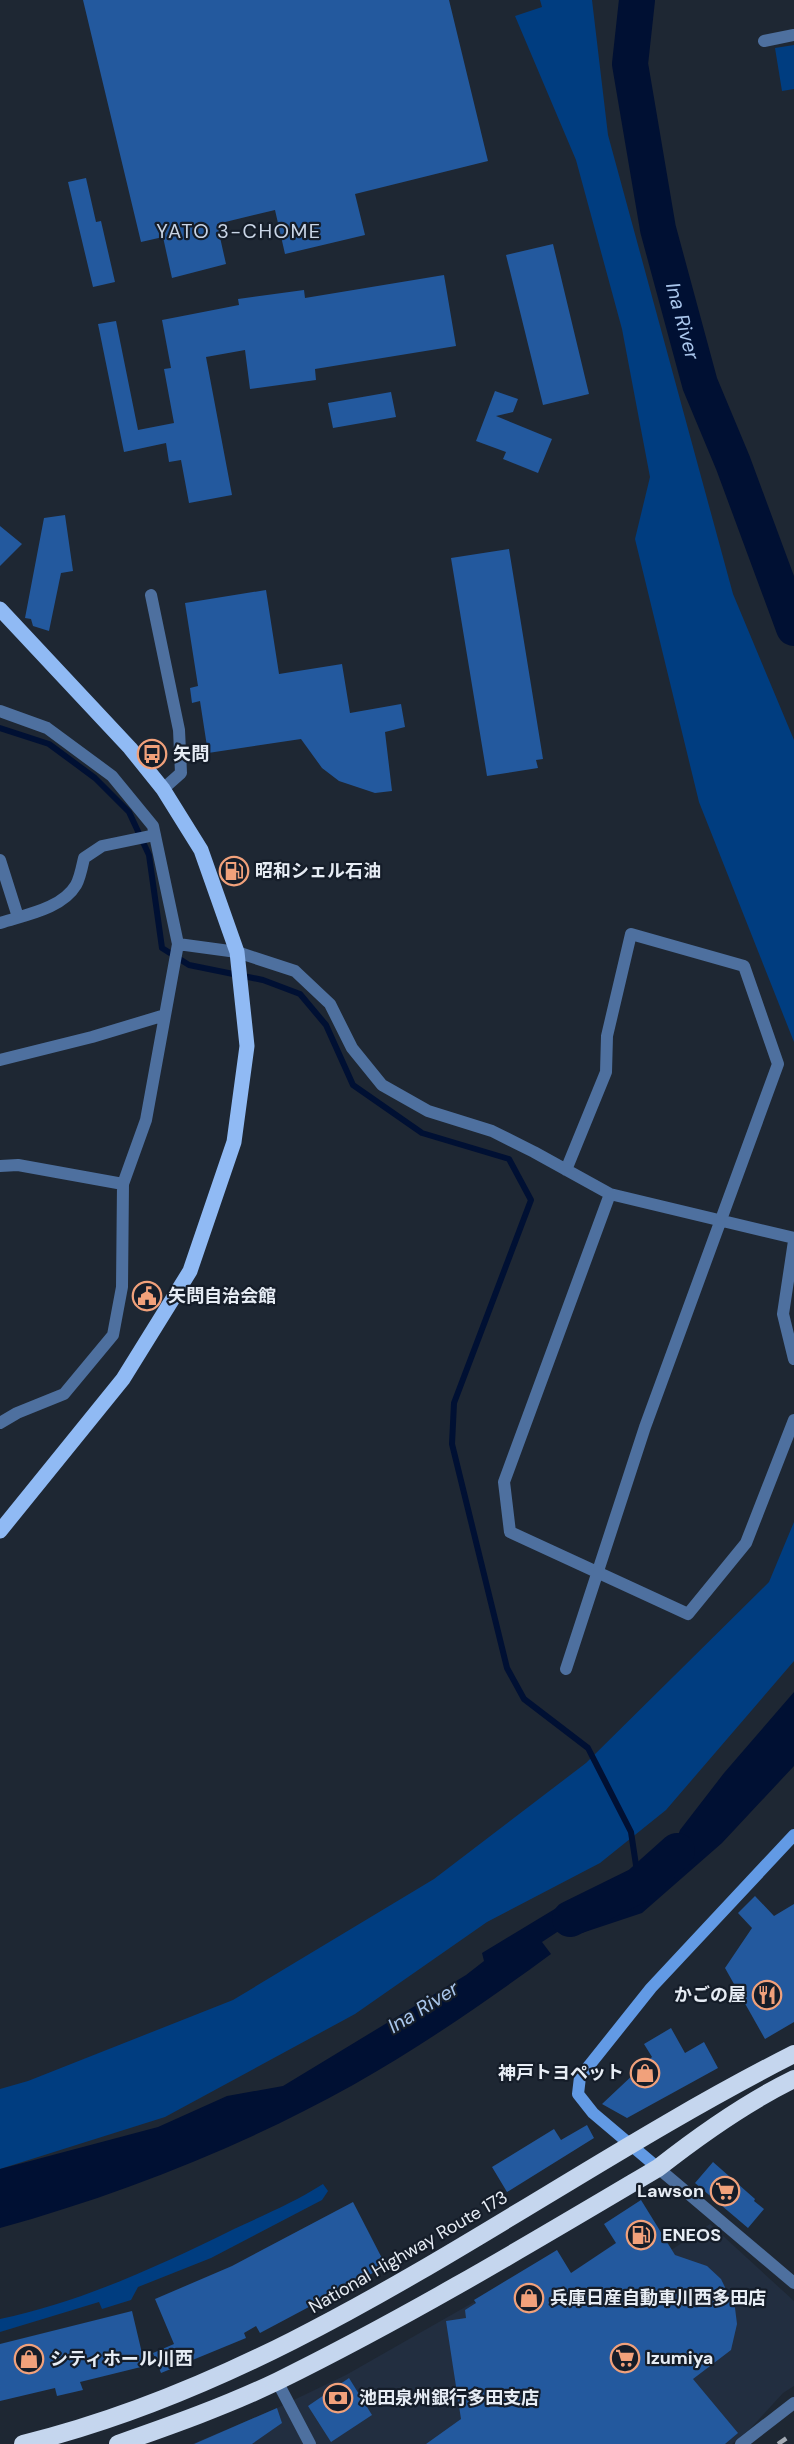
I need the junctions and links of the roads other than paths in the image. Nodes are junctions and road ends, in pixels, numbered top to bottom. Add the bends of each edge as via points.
1 (794, 35) edge
2 (764, 41) dead end
3 (151, 594) dead end
4 (0, 609) edge
5 (0, 711) edge
6 (163, 789) junction
7 (155, 835) junction
8 (0, 860) edge
9 (18, 917) junction
10 (0, 923) edge
11 (178, 944) junction
12 (237, 952) junction
13 (165, 1015) junction
14 (0, 1060) edge
15 (0, 1166) edge
16 (566, 1170) junction
17 (123, 1184) junction
18 (610, 1194) junction
19 (719, 1222) junction
20 (794, 1240) edge
21 (794, 1359) edge
22 (794, 1419) edge
23 (0, 1423) edge
24 (0, 1531) edge
25 (597, 1573) junction
26 (566, 1669) dead end
27 (794, 1835) edge
28 (794, 2054) edge
29 (794, 2079) edge
30 (631, 2144) junction
31 (657, 2168) junction
32 (794, 2283) edge
33 (277, 2381) junction
34 (794, 2403) edge
35 (23, 2444) edge
36 (117, 2444) edge
37 (309, 2444) edge
38 (741, 2444) edge

1 - 2 street
3 - 6 street via 179,730 181,773
4 - 6 main road
5 - 7 street via 46,728 112,776 153,826
6 - 12 main road via 201,850
7 - 9 street via 102,846 84,858 77,884 69,894 53,905
7 - 11 street
8 - 9 street
9 - 10 street
11 - 12 street
11 - 13 street
12 - 16 street via 295,971 330,1004 352,1048 382,1085 428,1111 492,1131
12 - 24 main road via 247,1046 234,1142 190,1270 123,1379
13 - 14 street
13 - 17 street via 146,1120
15 - 17 street via 18,1165
16 - 18 street
16 - 19 street via 606,1072 606,1036 631,934 744,966 778,1064
17 - 23 street via 122,1287 113,1335 64,1394
18 - 19 street
18 - 25 street via 504,1482 510,1532
19 - 20 street
19 - 25 street
20 - 21 street via 783,1314
22 - 25 street via 747,1543 688,1614
25 - 26 street
27 - 30 street via 651,1988 580,2077 578,2094 593,2113
28 - 30 highway, National Highway Route 173
29 - 31 highway via 765,2093
30 - 31 street
30 - 35 highway, National Highway Route 173 via 406,2280 273,2352 141,2407
31 - 32 street
31 - 33 highway via 431,2300
33 - 36 highway via 197,2416
33 - 37 street
34 - 38 street

